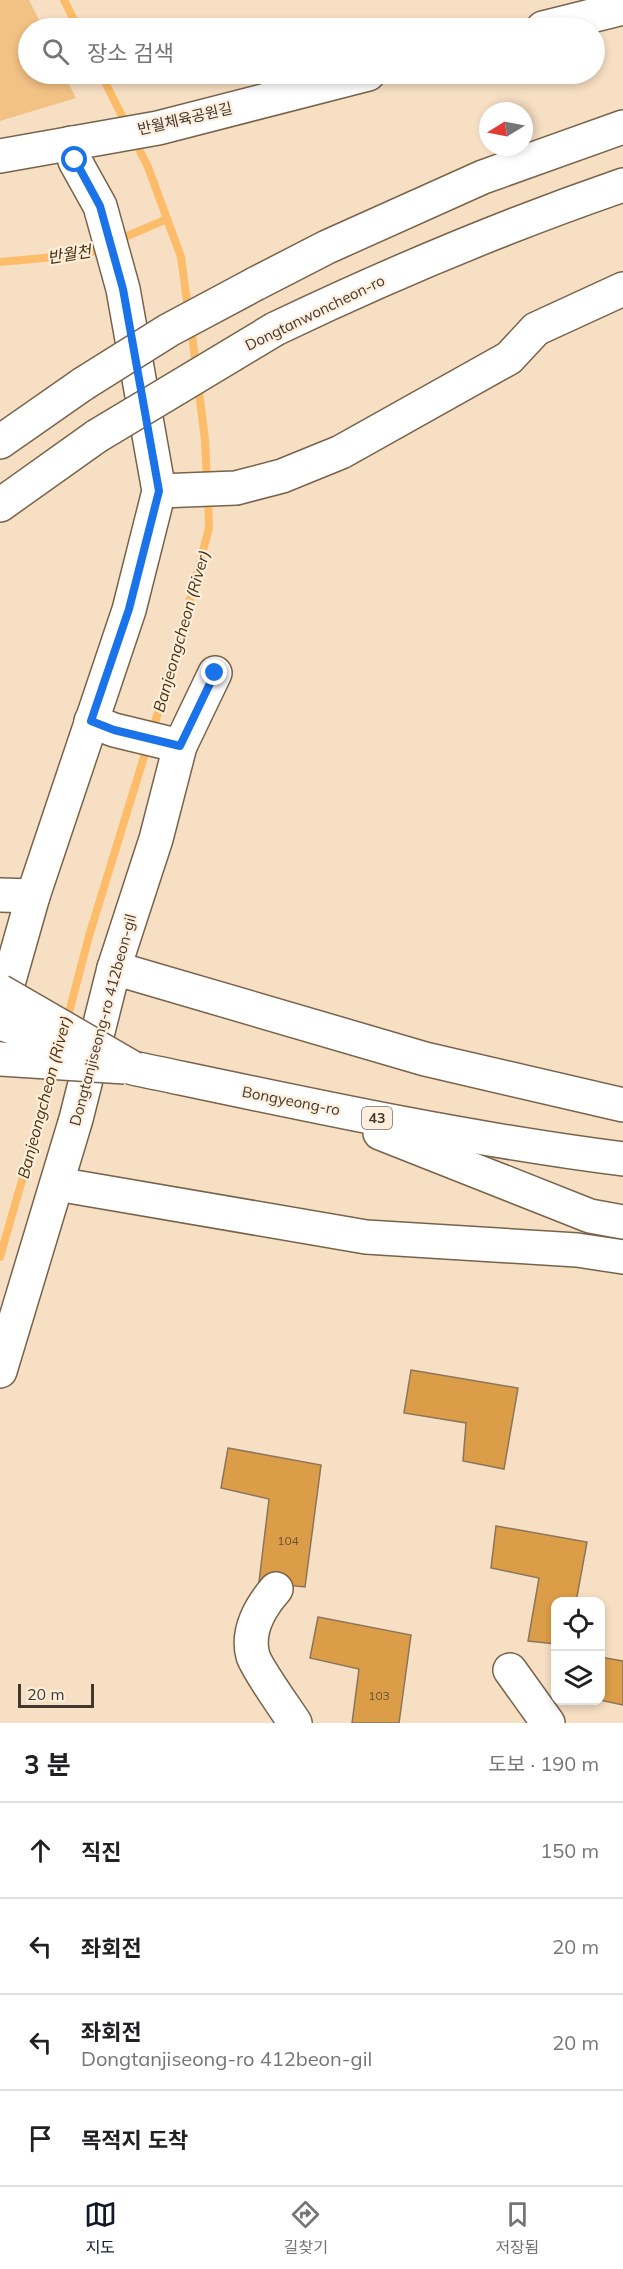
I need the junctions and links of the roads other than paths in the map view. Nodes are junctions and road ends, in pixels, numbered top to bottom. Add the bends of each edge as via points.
1 (623, 8) edge
2 (583, 18) edge
3 (329, 84) edge
4 (623, 127) edge
5 (79, 141) junction
6 (0, 156) edge
7 (623, 185) edge
8 (623, 289) edge
9 (0, 442) edge
10 (167, 491) junction
11 (0, 505) edge
12 (215, 673) dead end
13 (103, 726) junction
14 (173, 745) junction
15 (0, 895) edge
16 (33, 896) junction
17 (8, 941) edge
18 (114, 968) junction
19 (0, 991) edge
20 (0, 1012) edge
21 (0, 1023) edge
22 (0, 1059) edge
23 (133, 1068) junction
24 (308, 1105) junction
25 (623, 1105) edge
26 (623, 1146) edge
27 (553, 1150) junction
28 (623, 1159) edge
29 (57, 1184) junction
30 (623, 1222) edge
31 (623, 1257) edge
32 (0, 1371) edge
33 (276, 1589) dead end
34 (510, 1670) dead end
35 (295, 1723) edge
36 (548, 1723) edge

1 - 2 main road
3 - 5 main road, 반월체육공원길 via 158,128
4 - 9 main road, bridge via 483,177 327,247 169,330
5 - 6 main road, 반월체육공원길
5 - 10 main road via 75,160 104,218
7 - 11 main road, Dongtanwoncheon-ro, bridge via 525,219 275,329 97,436
8 - 10 main road via 536,329 509,358 341,452 282,476 236,488
10 - 13 main road via 129,609
12 - 14 main road, Dongtanjiseong-ro 412beon-gil
13 - 14 main road
13 - 16 main road
14 - 18 main road, Dongtanjiseong-ro 412beon-gil via 156,839
15 - 16 main road
16 - 17 main road
17 - 20 main road
18 - 25 main road via 425,1059
18 - 29 main road, Dongtanjiseong-ro 412beon-gil
19 - 23 main road, bridge
21 - 23 main road, Bongyeong-ro / 43, bridge
22 - 23 main road, bridge
23 - 24 main road, Bongyeong-ro / 43
24 - 27 main road, Bongyeong-ro / 43
24 - 30 main road via 590,1216
26 - 27 main road
27 - 28 main road, Bongyeong-ro / 43
29 - 31 main road via 366,1237 577,1250
29 - 32 main road, Dongtanjiseong-ro 412beon-gil
33 - 35 main road via 261,1607 253,1629 253,1656
34 - 36 main road

